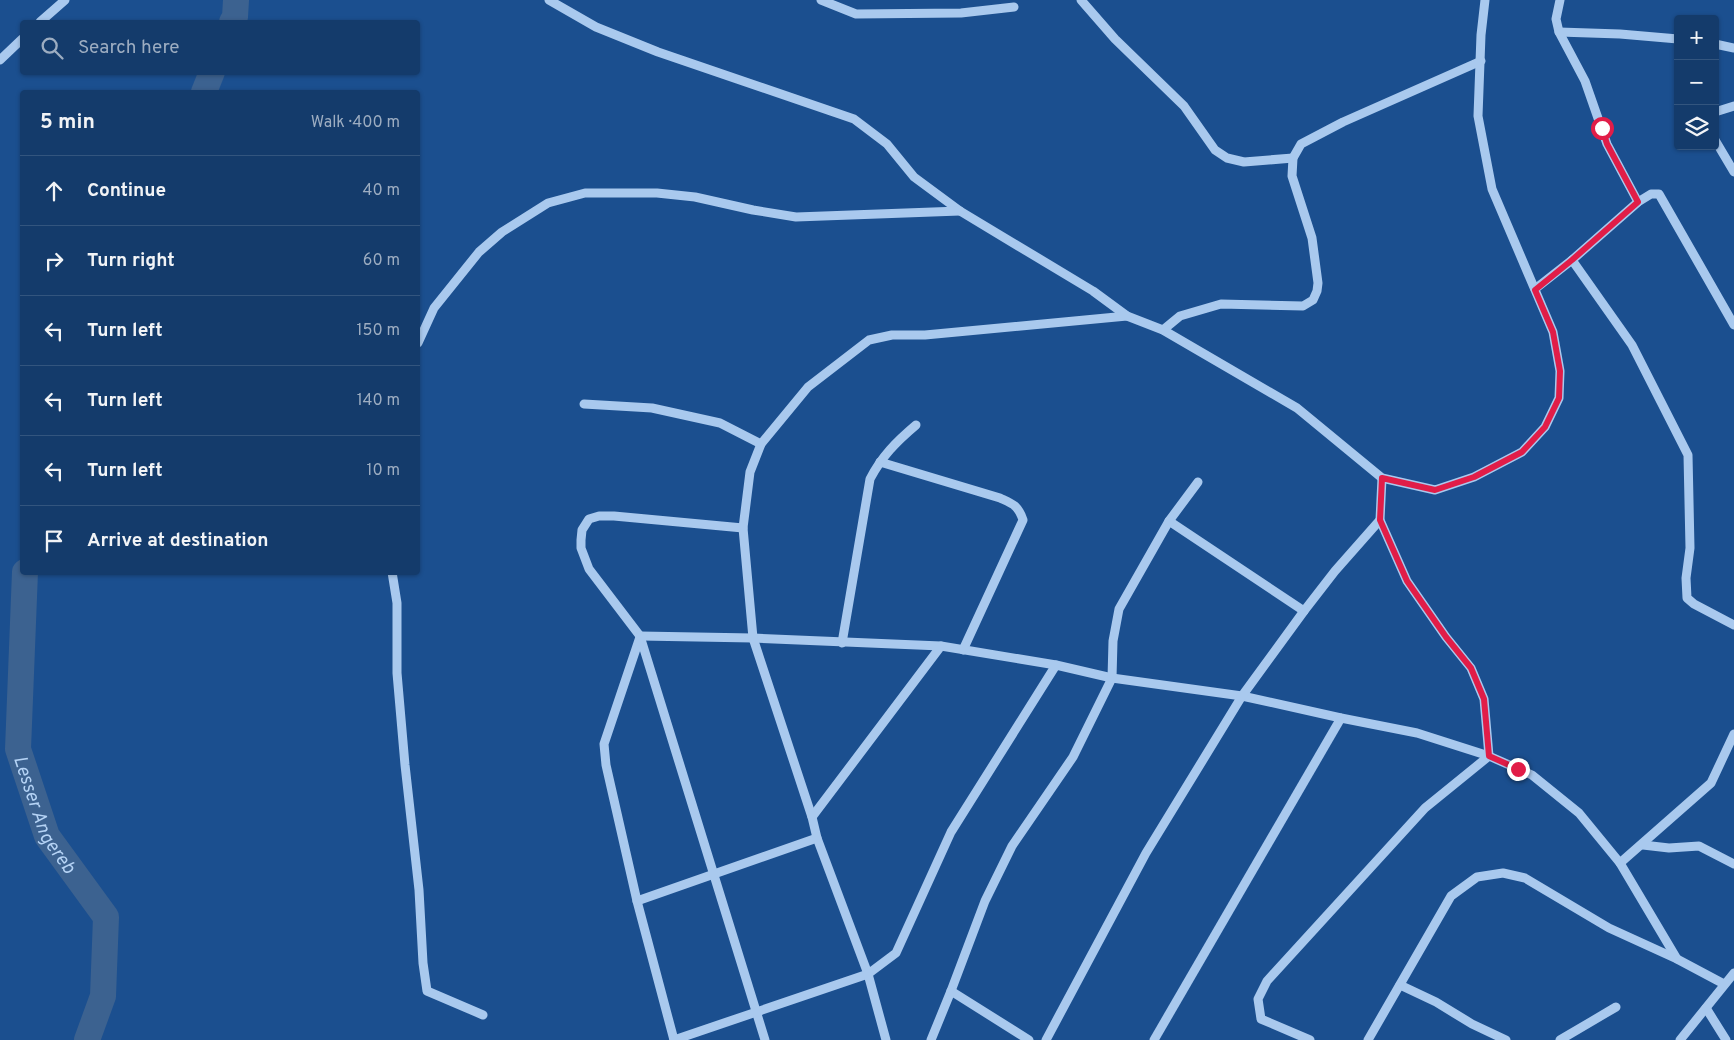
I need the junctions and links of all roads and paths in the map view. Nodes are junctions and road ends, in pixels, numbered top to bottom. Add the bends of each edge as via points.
1 (64, 0) edge
2 (549, 0) edge
3 (821, 0) edge
4 (1081, 0) edge
5 (1485, 0) edge
6 (1560, 0) edge
7 (1014, 7) dead end
8 (42, 20) edge
9 (1559, 32) junction
10 (1674, 39) edge
11 (20, 41) edge
12 (1719, 45) edge
13 (1734, 48) edge
14 (0, 60) edge
15 (1481, 62) junction
16 (1734, 106) edge
17 (1719, 111) edge
18 (1719, 147) edge
19 (1293, 158) junction
20 (1734, 172) edge
21 (1638, 202) junction
22 (960, 211) junction
23 (1572, 260) junction
24 (1535, 290) junction
25 (1127, 316) junction
26 (1734, 325) edge
27 (1163, 330) junction
28 (420, 339) edge
29 (584, 404) dead end
30 (916, 425) dead end
31 (761, 444) junction
32 (880, 462) junction
33 (1382, 478) junction
34 (1198, 482) dead end
35 (1380, 520) junction
36 (1169, 521) junction
37 (743, 528) junction
38 (392, 575) edge
39 (1304, 611) junction
40 (1734, 625) edge
41 (640, 636) junction
42 (753, 638) junction
43 (842, 643) junction
44 (941, 646) junction
45 (963, 650) junction
46 (1056, 666) junction
47 (1112, 678) junction
48 (1242, 696) junction
49 (1341, 718) junction
50 (1734, 734) edge
51 (1489, 756) junction
52 (812, 817) junction
53 (817, 838) junction
54 (1643, 845) junction
55 (1620, 863) junction
56 (1734, 864) edge
57 (714, 874) junction
58 (637, 901) junction
59 (1677, 959) junction
60 (1734, 972) edge
61 (868, 974) junction
62 (1724, 984) junction
63 (1400, 985) junction
64 (951, 992) junction
65 (1616, 1007) dead end
66 (1706, 1008) junction
67 (757, 1011) junction
68 (483, 1014) dead end
69 (674, 1040) edge
70 (766, 1040) edge
71 (886, 1040) edge
72 (931, 1040) edge
73 (1029, 1040) edge
74 (1046, 1040) edge
75 (1154, 1040) edge
76 (1310, 1040) edge
77 (1368, 1040) edge
78 (1506, 1040) edge
79 (1560, 1040) edge
80 (1680, 1040) edge
81 (1726, 1040) edge

1 - 8 street
2 - 22 street via 596,27 658,52 854,119 887,144 914,177
3 - 7 street via 856,14 962,13
4 - 19 street via 1115,39 1184,106 1215,150 1227,158 1244,162
5 - 15 street
6 - 9 street via 1556,19
9 - 10 street
9 - 21 street via 1586,81 1607,144
11 - 14 street
12 - 13 street
15 - 19 street via 1343,122 1300,144
15 - 24 street via 1478,116 1492,189
16 - 17 street
18 - 20 street
19 - 27 street via 1292,176 1312,238 1318,283 1313,300 1303,306 1221,304 1180,316
21 - 23 street
21 - 26 street via 1650,194 1659,194 1663,199
22 - 25 street via 1092,291
22 - 28 street via 796,217 695,197 658,193 585,193 548,203 502,232 479,252 434,308
23 - 24 street
23 - 40 street via 1632,344 1688,455 1690,548 1687,598
24 - 33 street via 1553,332 1560,371 1559,398 1545,427 1522,452 1474,477 1435,490
25 - 27 street
25 - 31 street via 925,335 892,335 869,340 808,388
27 - 33 street via 1297,408
29 - 31 street via 652,408 720,423
30 - 32 street
31 - 37 street via 750,472
32 - 43 street via 870,479
32 - 45 street via 1000,498 1019,509 1023,520
33 - 35 street
34 - 36 street
35 - 39 street
35 - 51 street via 1407,581 1471,668 1484,699
36 - 39 street
36 - 47 street via 1120,609 1113,641
37 - 41 street via 614,516 589,519 582,530 581,540 589,569
37 - 42 street
38 - 68 street via 397,603 398,683 427,991
39 - 48 street
41 - 42 street
41 - 57 street
41 - 58 street via 604,744
42 - 43 street
42 - 52 street
43 - 44 street
44 - 45 street
44 - 52 street
45 - 46 street
46 - 47 street
46 - 61 street via 950,832 896,953
47 - 48 street
47 - 64 street via 1073,757 1012,846 985,901
48 - 49 street
48 - 74 street via 1146,853
49 - 51 street via 1416,733
49 - 75 street
50 - 54 street via 1711,783
51 - 55 street via 1532,775 1579,813
51 - 76 street via 1425,808 1267,981 1258,999 1262,1019
52 - 53 street
53 - 57 street
53 - 61 street
54 - 55 street
54 - 56 street via 1669,848 1699,846
55 - 59 street
57 - 58 street
57 - 67 street
58 - 69 street
59 - 62 street
59 - 63 street via 1609,928 1525,878 1503,873 1477,878 1451,896
60 - 62 street
61 - 67 street
61 - 71 street
62 - 66 street
63 - 77 street
63 - 78 street
64 - 72 street
64 - 73 street
65 - 79 street
66 - 80 street
66 - 81 street
67 - 69 street
67 - 70 street

